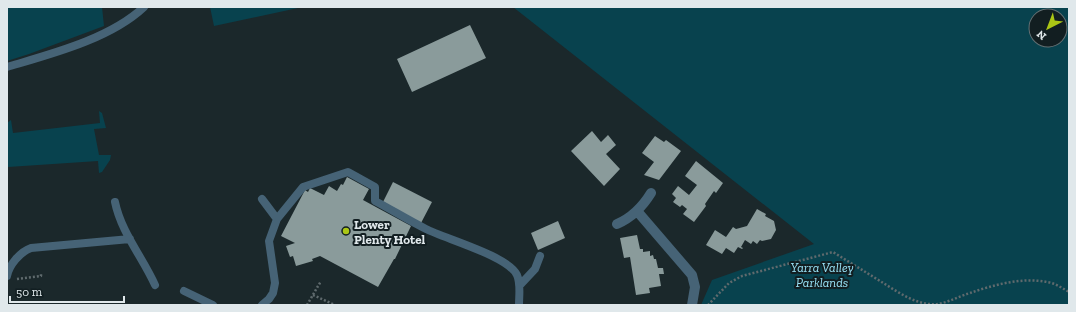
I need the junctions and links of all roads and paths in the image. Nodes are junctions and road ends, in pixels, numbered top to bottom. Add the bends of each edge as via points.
1 (144, 7) edge
2 (7, 67) edge
3 (651, 193) dead end
4 (262, 199) dead end
5 (115, 202) dead end
6 (637, 211) junction
7 (277, 219) junction
8 (617, 224) dead end
9 (130, 239) junction
10 (540, 256) dead end
11 (41, 273) dead end
12 (9, 274) edge
13 (321, 281) dead end
14 (155, 285) dead end
15 (520, 285) junction
16 (184, 291) dead end
17 (1069, 292) edge
18 (313, 295) junction
19 (213, 305) edge
20 (262, 305) edge
21 (307, 305) edge
22 (335, 305) edge
23 (519, 305) edge
24 (692, 305) edge
25 (708, 305) edge

1 - 2 lane via 118,26 74,47
3 - 6 street
4 - 7 lane
5 - 9 lane via 116,210
6 - 8 street
6 - 24 street via 692,275 695,287
7 - 15 lane via 303,187 348,172 375,187 375,201 426,229 498,258 509,265 517,274
7 - 20 lane via 269,241 276,283 273,293
9 - 12 lane via 31,248 19,255
9 - 14 lane
10 - 15 lane via 535,269
11 - 12 path via 41,276
13 - 18 path
15 - 23 lane
16 - 19 lane
17 - 25 path via 1048,282 1023,281 970,293 947,302 930,304 899,292 833,252 742,276 729,283
18 - 21 path
18 - 22 path

